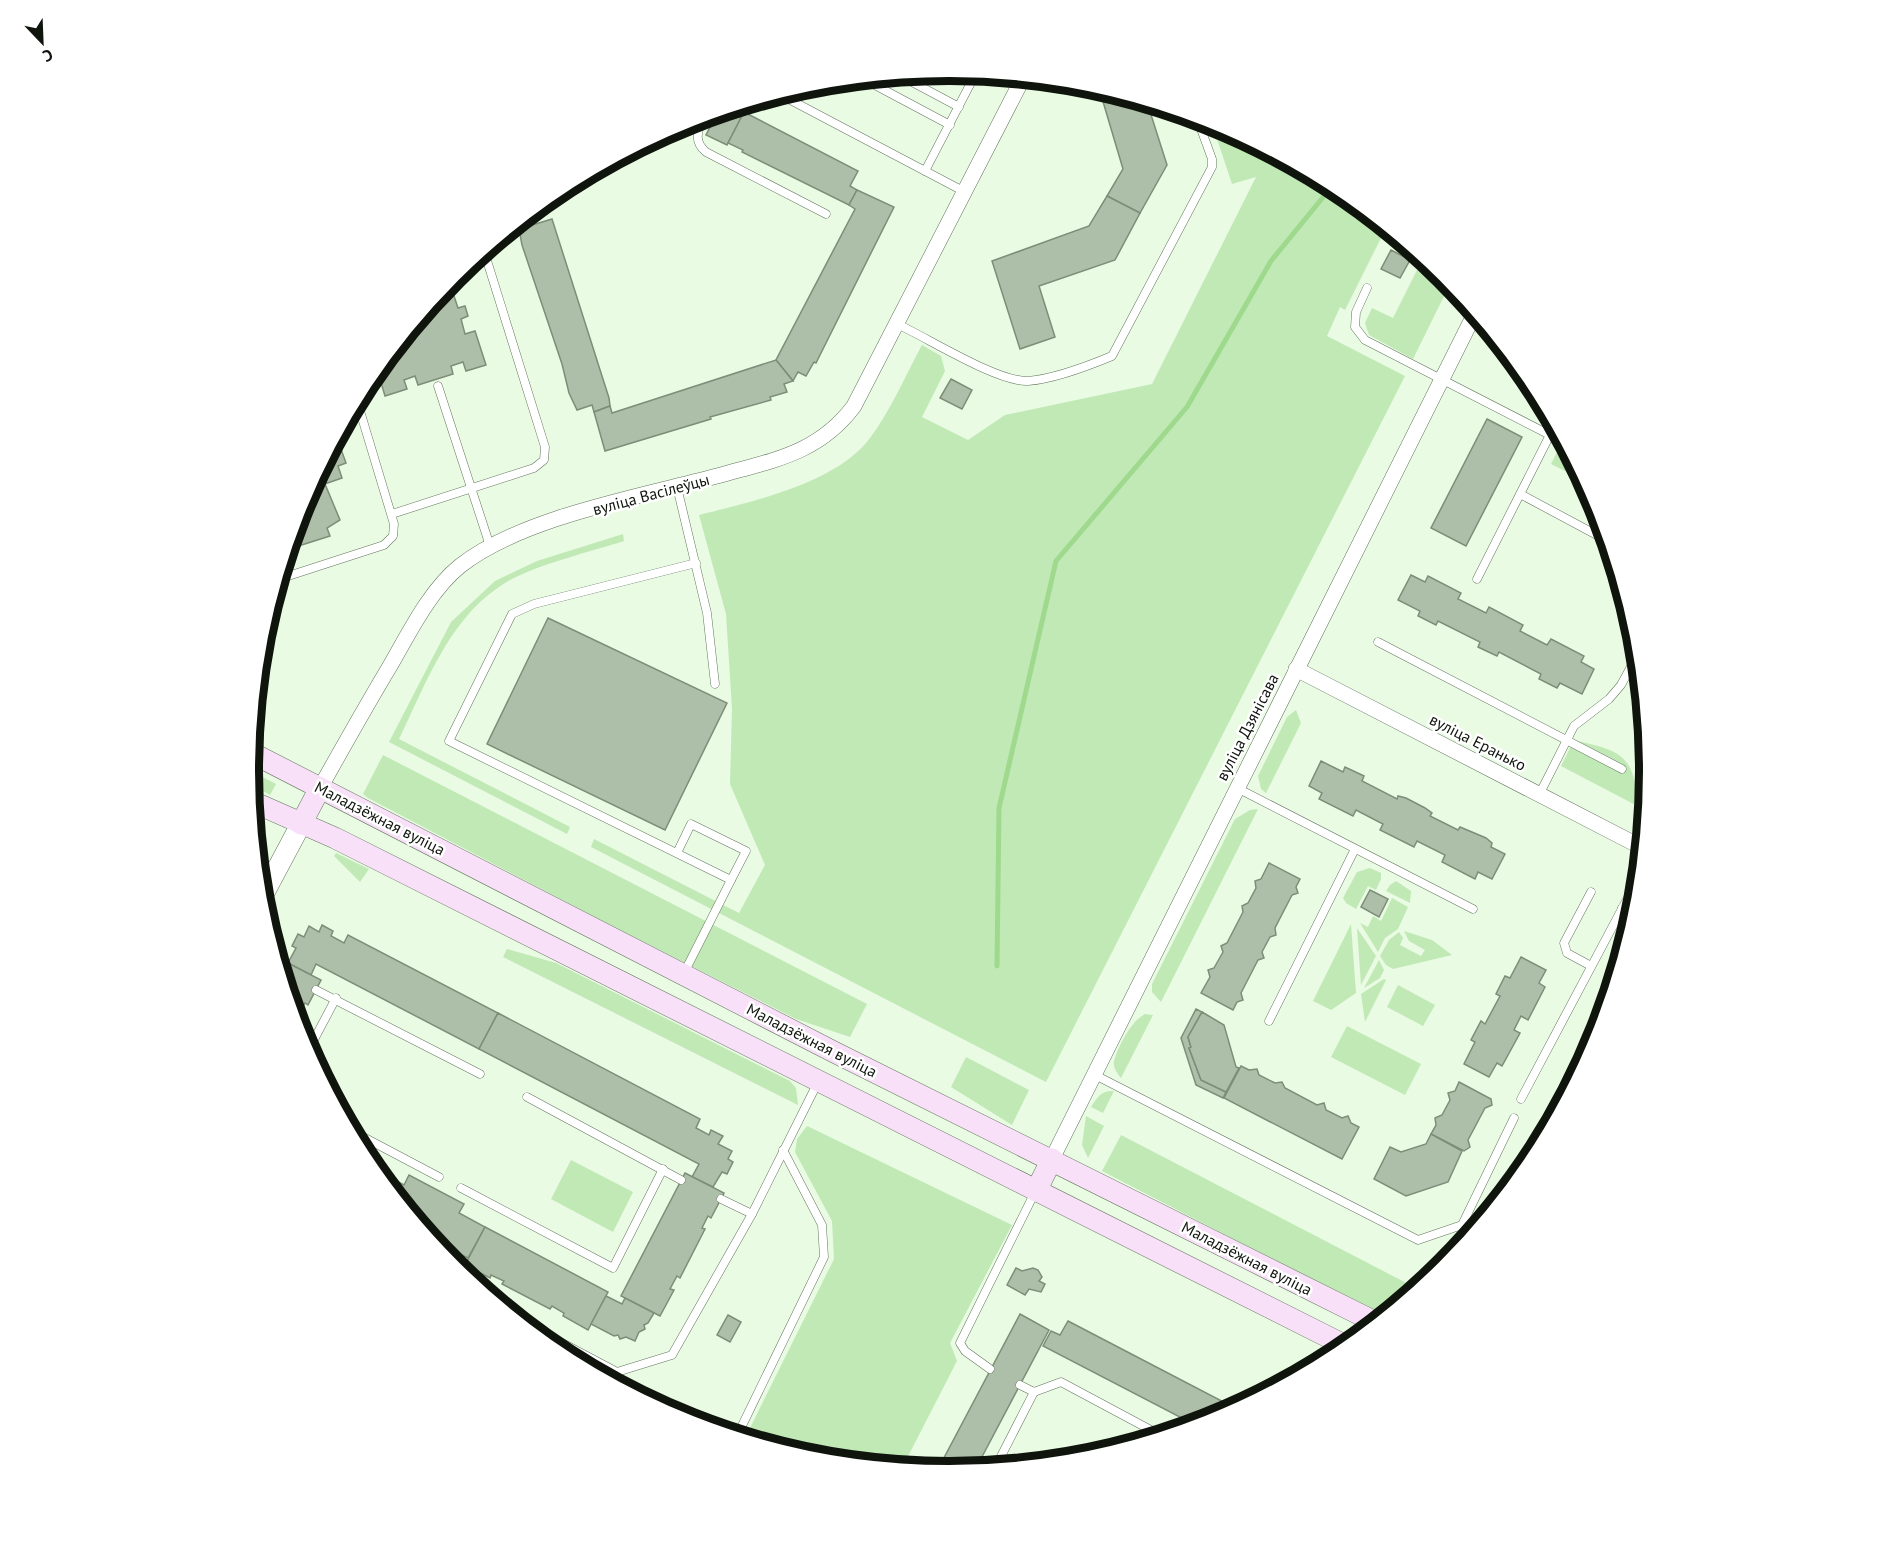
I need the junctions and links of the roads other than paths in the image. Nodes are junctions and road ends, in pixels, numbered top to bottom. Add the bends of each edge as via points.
1 (972, 81) edge
2 (912, 82) edge
3 (875, 85) edge
4 (1018, 85) edge
5 (791, 100) edge
6 (958, 107) junction
7 (950, 125) junction
8 (700, 129) edge
9 (1201, 129) edge
10 (925, 171) junction
11 (965, 192) junction
12 (826, 214) dead end
13 (486, 259) edge
14 (1367, 288) dead end
15 (1472, 319) edge
16 (897, 324) junction
17 (1442, 380) junction
18 (438, 386) dead end
19 (360, 412) edge
20 (1550, 435) joint
21 (677, 487) junction
22 (471, 489) junction
23 (1522, 495) junction
24 (392, 514) junction
25 (1598, 535) edge
26 (490, 546) junction
27 (696, 563) junction
28 (288, 576) edge
29 (1477, 579) dead end
30 (1378, 642) dead end
31 (1632, 666) edge
32 (1296, 669) junction
33 (716, 684) dead end
34 (1566, 740) junction
35 (259, 757) edge
36 (1622, 769) dead end
37 (320, 788) junction
38 (1237, 788) junction
39 (1539, 795) junction
40 (260, 805) edge
41 (301, 824) junction
42 (1636, 844) edge
43 (1355, 849) junction
44 (676, 853) junction
45 (732, 880) junction
46 (269, 885) edge
47 (1591, 892) dead end
48 (1629, 896) edge
49 (1622, 908) junction
50 (1473, 909) dead end
51 (1626, 910) edge
52 (1591, 966) junction
53 (684, 974) junction
54 (316, 990) dead end
55 (336, 998) junction
56 (1269, 1021) dead end
57 (314, 1040) edge
58 (834, 1052) junction
59 (480, 1074) dead end
60 (1093, 1074) junction
61 (819, 1082) junction
62 (527, 1097) dead end
63 (1521, 1099) dead end
64 (1514, 1118) dead end
65 (365, 1138) edge
66 (783, 1150) junction
67 (1052, 1159) junction
68 (663, 1169) junction
69 (439, 1177) dead end
70 (681, 1180) dead end
71 (461, 1188) dead end
72 (1036, 1191) junction
73 (721, 1199) dead end
74 (752, 1214) junction
75 (1370, 1319) edge
76 (561, 1342) edge
77 (1338, 1342) edge
78 (990, 1369) dead end
79 (1020, 1385) dead end
80 (1034, 1392) junction
81 (741, 1429) edge
82 (1152, 1431) edge
83 (999, 1461) edge

1 - 6 lane
2 - 6 lane
3 - 7 lane
4 - 11 street, вуліца Васілеўцы
5 - 10 lane
6 - 7 lane
7 - 10 lane
8 - 12 lane via 698,143 706,152
9 - 16 lane via 1212,168 1112,357 1027,381 1002,376
10 - 11 lane
11 - 16 street, вуліца Васілеўцы
13 - 22 lane via 545,454 534,468
14 - 17 lane via 1356,312 1355,327 1365,340
15 - 17 street, вуліца Дзянісава
16 - 21 street, вуліца Васілеўцы via 854,406 833,431 780,458
17 - 20 lane
17 - 32 street, вуліца Дзянісава
18 - 22 lane
19 - 24 lane
20 - 23 lane
21 - 26 street, вуліца Васілеўцы via 581,513
21 - 27 lane
22 - 24 lane
22 - 26 lane
23 - 25 lane
23 - 29 lane
24 - 28 lane via 395,530 390,542
26 - 37 street, вуліца Васілеўцы via 459,567 420,613
27 - 33 lane
27 - 44 lane via 534,604 512,614 449,741
30 - 34 lane
31 - 34 lane via 1622,685 1574,726
32 - 38 street, вуліца Дзянісава
32 - 39 street, вуліца Еранько
34 - 36 lane
34 - 39 lane
35 - 37 main road, Маладзёжная вуліца
37 - 41 main road, вуліца Васілеўцы
37 - 53 main road, Маладзёжная вуліца
38 - 43 lane
38 - 60 street, вуліца Дзянісава
39 - 42 street, вуліца Еранько
40 - 41 main road, Маладзёжная вуліца
41 - 46 street, вуліца Васілеўцы
41 - 61 main road, Маладзёжная вуліца
43 - 50 lane
43 - 56 lane
44 - 45 lane
44 - 45 lane via 691,824 746,851
45 - 53 lane
47 - 52 lane via 1564,943 1567,953
48 - 49 lane
49 - 51 lane
49 - 52 lane
52 - 63 lane
53 - 58 main road, Маладзёжная вуліца
54 - 55 lane
55 - 57 lane
55 - 59 lane
58 - 61 main road
58 - 67 main road, Маладзёжная вуліца
60 - 64 lane via 1418,1240 1461,1225
60 - 67 street, вуліца Дзянісава
61 - 66 lane
61 - 72 main road, Маладзёжная вуліца
62 - 68 lane
65 - 69 lane
66 - 74 lane
66 - 81 lane via 822,1225 824,1257
67 - 72 main road
67 - 75 main road, Маладзёжная вуліца
68 - 70 lane
68 - 71 lane via 613,1268
72 - 77 main road, Маладзёжная вуліца
72 - 78 lane via 960,1343
73 - 74 lane
74 - 76 lane via 672,1355 617,1372
79 - 80 lane
80 - 82 lane via 1061,1382
80 - 83 lane

